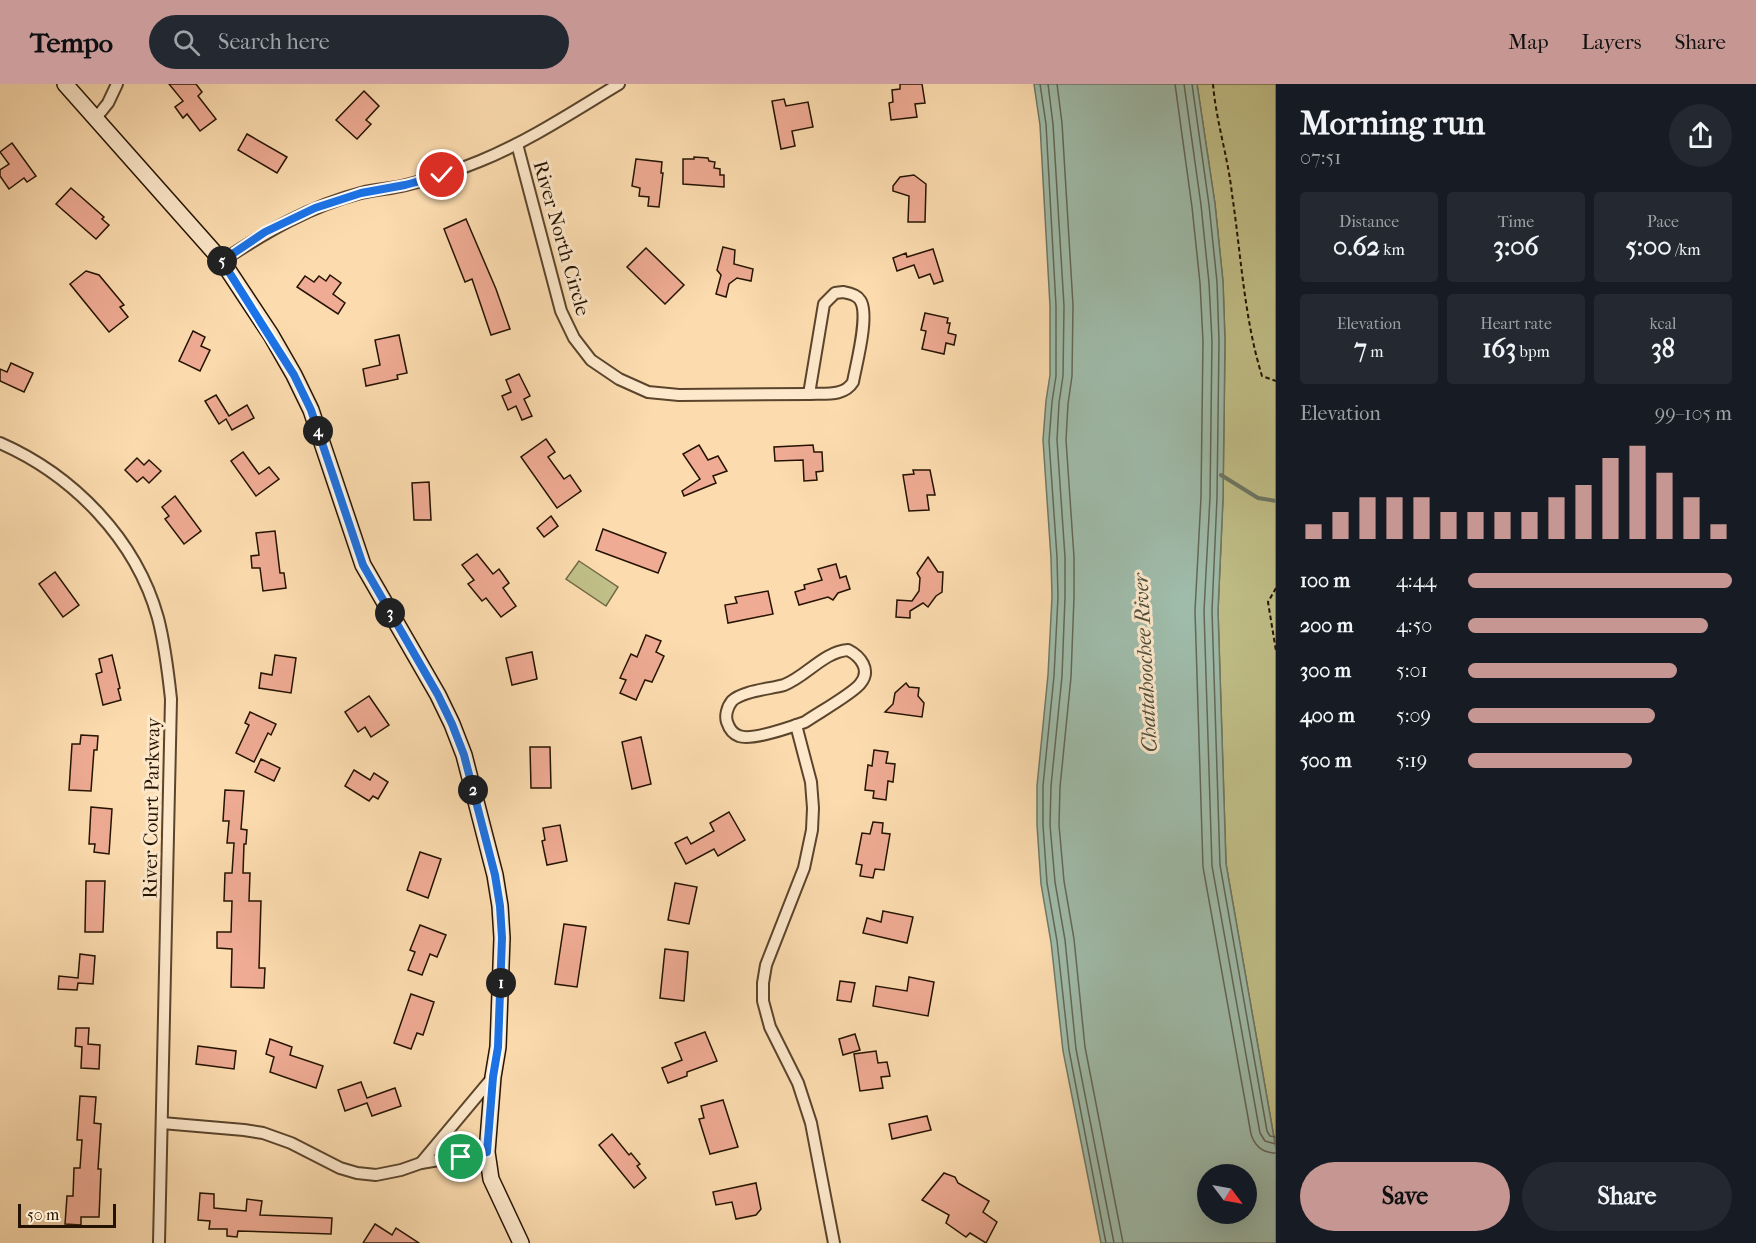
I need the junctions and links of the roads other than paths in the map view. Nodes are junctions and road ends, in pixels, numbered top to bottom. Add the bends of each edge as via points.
1 (65, 84) edge
2 (117, 84) edge
3 (619, 84) edge
4 (96, 118) junction
5 (517, 144) junction
6 (222, 261) junction
7 (809, 394) junction
8 (0, 443) edge
9 (796, 725) junction
10 (493, 1077) junction
11 (162, 1123) junction
12 (487, 1152) junction
13 (421, 1163) junction
14 (159, 1243) edge
15 (521, 1243) edge
16 (834, 1243) edge

1 - 4 street
2 - 4 street
3 - 5 street
4 - 6 street
5 - 6 street via 442,175 315,208 265,232
5 - 7 street, River North Circle via 561,311 574,338 591,360 648,392
6 - 10 street via 271,335 303,393 363,565 438,695 464,755 500,906 500,1001
7 - 7 street, River North Circle via 824,304 835,293 851,293 860,300 864,312 853,382 842,392
8 - 11 street, River Court Parkway via 47,468 105,520 144,583 165,648 171,699
9 - 9 street via 860,685 865,671 858,655 848,650 837,651 786,684 739,697 726,710 730,730 739,736 751,737
9 - 16 street via 811,782 812,830 804,868 766,965 764,1001 770,1027 798,1083 811,1123
10 - 12 street
10 - 13 street
11 - 13 street via 263,1133 357,1173 376,1175
11 - 14 street, River Court Parkway
12 - 13 street
12 - 15 street via 491,1179

